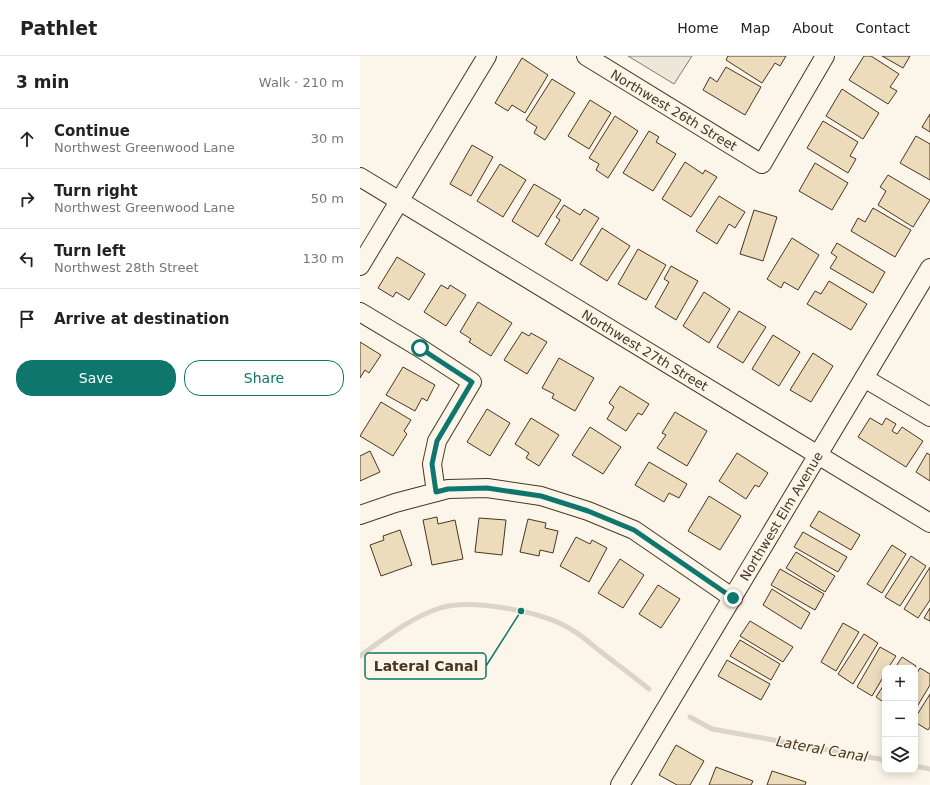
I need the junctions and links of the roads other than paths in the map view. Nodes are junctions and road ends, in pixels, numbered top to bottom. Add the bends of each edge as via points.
1 (487, 56) edge
2 (586, 56) edge
3 (825, 56) edge
4 (360, 177) edge
5 (400, 201) junction
6 (360, 266) edge
7 (930, 268) edge
8 (360, 312) edge
9 (864, 378) junction
10 (930, 417) edge
11 (818, 455) junction
12 (436, 492) junction
13 (360, 515) edge
14 (930, 523) edge
15 (733, 598) junction
16 (620, 785) edge

1 - 5 street
2 - 3 street, Northwest 26th Street via 762,164
4 - 5 street, Northwest 27th Street
5 - 6 street
5 - 11 street, Northwest 27th Street
7 - 9 street, Northwest Elm Avenue
8 - 12 street via 472,382 437,441 432,464
9 - 10 street
9 - 11 street, Northwest Elm Avenue
11 - 14 street, Northwest 27th Street
11 - 15 street, Northwest Elm Avenue
12 - 13 street
12 - 15 street via 448,489 487,488 541,496 588,511 634,530
15 - 16 street, Northwest Elm Avenue

